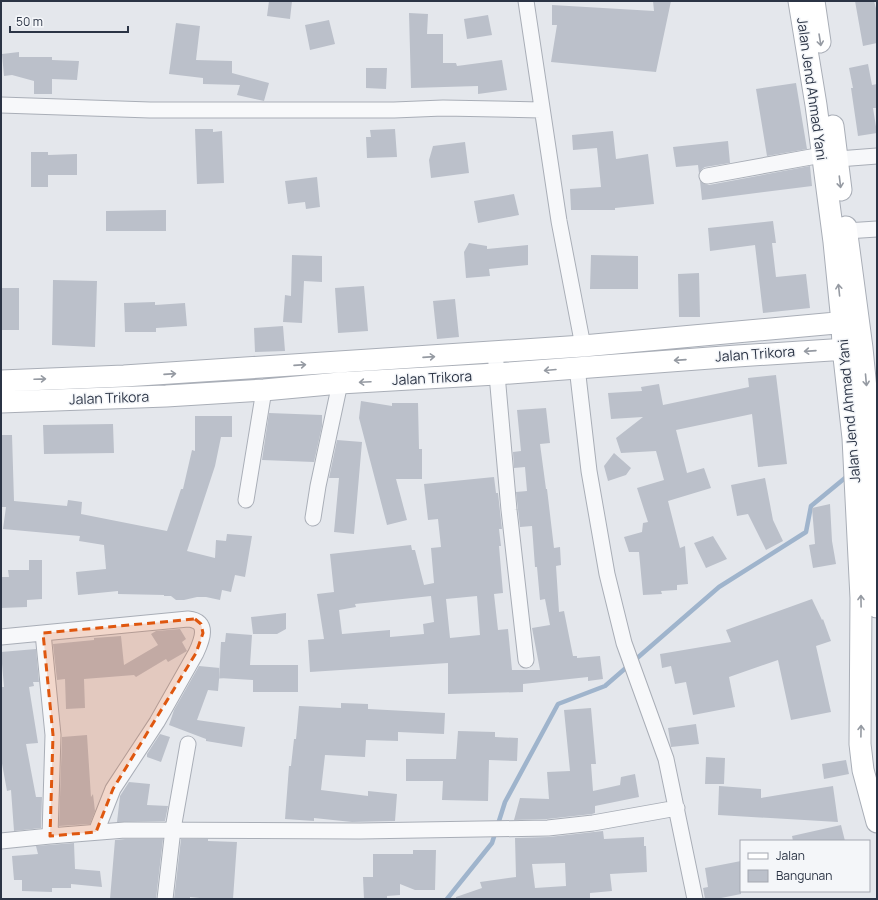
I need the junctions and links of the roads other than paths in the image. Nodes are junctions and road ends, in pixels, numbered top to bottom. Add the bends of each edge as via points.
1 (526, 1) edge
2 (799, 1) edge
3 (814, 1) edge
4 (1, 105) edge
5 (541, 110) junction
6 (877, 156) edge
7 (830, 157) junction
8 (706, 176) dead end
9 (877, 229) edge
10 (846, 232) junction
11 (850, 321) junction
12 (583, 346) junction
13 (853, 348) junction
14 (495, 352) junction
15 (577, 367) junction
16 (496, 374) junction
17 (1, 381) edge
18 (340, 384) junction
19 (264, 390) junction
20 (1, 402) edge
21 (874, 430) edge
22 (246, 500) dead end
23 (313, 518) dead end
24 (877, 606) edge
25 (43, 633) junction
26 (1, 637) edge
27 (526, 660) dead end
28 (188, 744) dead end
29 (677, 808) junction
30 (877, 822) edge
31 (173, 829) junction
32 (96, 832) junction
33 (50, 836) junction
34 (1, 841) edge
35 (165, 899) edge
36 (694, 899) edge

1 - 5 street
2 - 7 main road, Jalan Jend Ahmad Yani via 816,105
3 -> 7 main road, Jalan Jend Ahmad Yani
4 - 5 street via 150,110
5 - 12 street
6 - 7 street
7 - 8 street
7 -> 10 main road, Jalan Jend Ahmad Yani
11 -> 7 main road, Jalan Jend Ahmad Yani via 834,242
9 - 10 street
10 - 11 main road, Jalan Jend Ahmad Yani via 854,279
11 - 12 main road, Jalan Trikora
11 - 13 main road, Jalan Jend Ahmad Yani
12 - 14 main road, Jalan Trikora
13 -> 15 main road, Jalan Trikora
13 -> 21 main road, Jalan Jend Ahmad Yani
30 -> 13 main road, Jalan Jend Ahmad Yani via 863,770 860,744 860,590 853,438
14 - 16 street
17 -> 14 main road, Jalan Trikora via 124,376
15 -> 16 main road, Jalan Trikora
15 - 29 street via 589,471 607,574 624,643 666,758
16 -> 18 main road, Jalan Trikora
16 - 27 street
18 - 19 main road, Jalan Trikora
18 - 23 street
19 - 20 main road, Jalan Trikora
19 - 22 street
21 - 24 main road, Jalan Jend Ahmad Yani
25 - 26 street
25 - 32 street via 188,618 195,619 201,624 202,642 157,722 113,789
25 - 33 street via 53,735
28 - 31 street
29 - 31 street via 548,828 360,831
29 - 36 street
31 - 32 street
31 - 35 street
32 - 33 street
33 - 34 street

